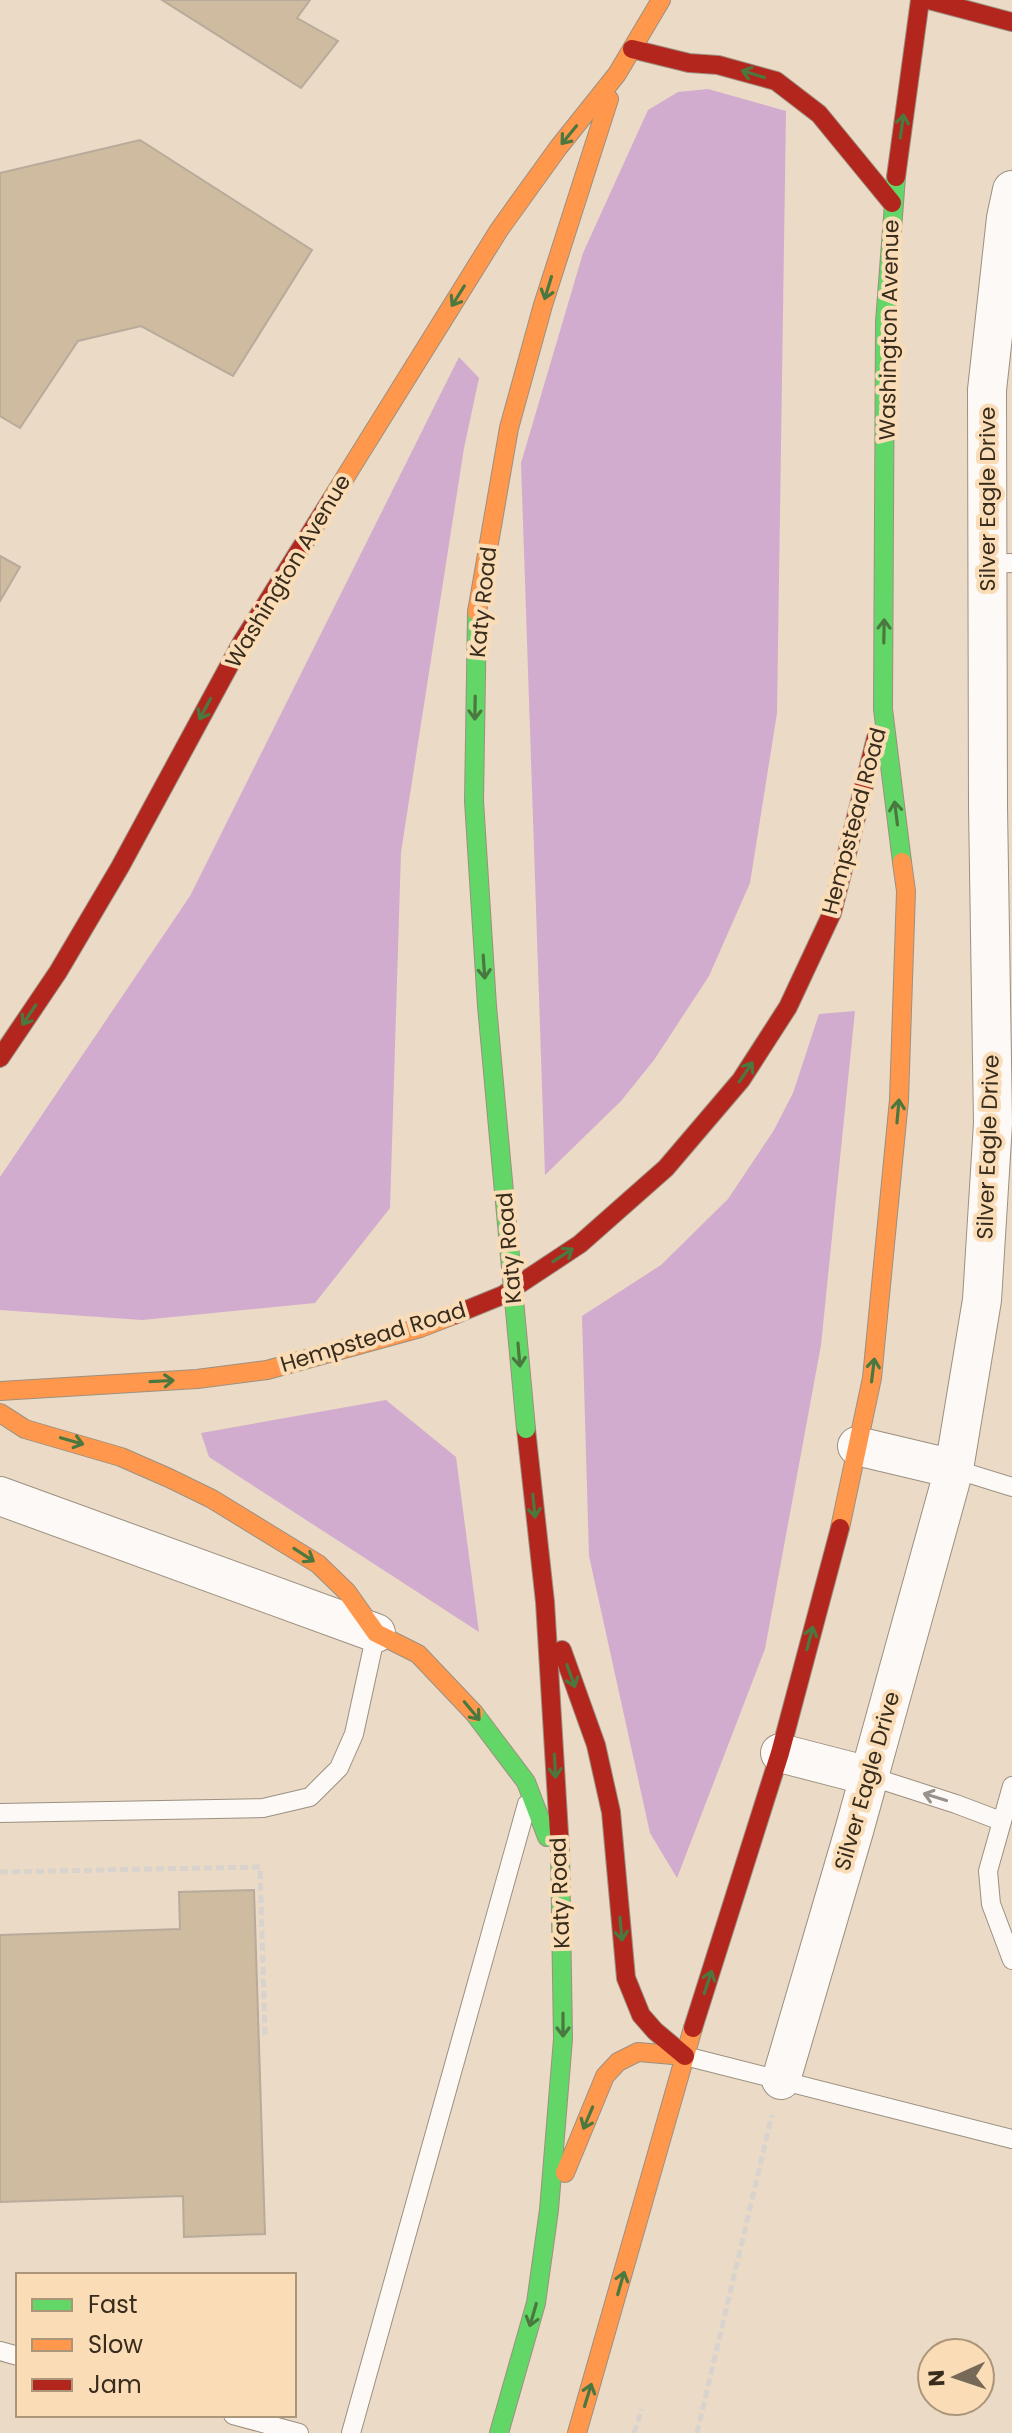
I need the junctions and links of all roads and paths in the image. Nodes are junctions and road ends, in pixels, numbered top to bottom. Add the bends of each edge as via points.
1 (661, 0) edge
2 (920, 0) edge
3 (929, 0) edge
4 (1012, 22) edge
5 (632, 49) junction
6 (617, 74) junction
7 (1012, 190) edge
8 (892, 203) junction
9 (1000, 564) edge
10 (883, 709) junction
11 (0, 1058) edge
12 (0, 1391) edge
13 (0, 1413) edge
14 (857, 1446) junction
15 (954, 1469) junction
16 (1012, 1487) edge
17 (0, 1496) edge
18 (545, 1602) junction
19 (376, 1633) junction
20 (780, 1753) junction
21 (869, 1776) junction
22 (1012, 1786) edge
23 (530, 1793) junction
24 (0, 1813) edge
25 (1001, 1821) junction
26 (0, 1872) edge
27 (562, 1877) junction
28 (1012, 1960) edge
29 (265, 2035) dead end
30 (685, 2056) junction
31 (781, 2080) junction
32 (1012, 2139) edge
33 (549, 2210) junction
34 (642, 2409) dead end
35 (240, 2417) edge
36 (299, 2433) edge
37 (351, 2433) edge
38 (499, 2433) edge
39 (577, 2433) edge
40 (634, 2433) edge
41 (697, 2433) edge

1 - 5 main road
8 -> 2 main road, Washington Avenue
3 - 4 main road
5 - 6 main road
8 -> 5 main road via 819,114 776,81
6 -> 11 main road, Washington Avenue via 499,230 242,642 90,919
6 -> 18 main road, Katy Road, bridge via 509,428 476,620 474,801 487,1006
7 - 9 street, Silver Eagle Drive via 987,390
10 -> 8 main road, Washington Avenue via 885,322
9 - 15 street, Silver Eagle Drive via 993,1231
12 -> 10 main road, Hempstead Road via 267,1370 420,1328 503,1295 580,1244 666,1168 741,1080 788,1007 832,913
14 -> 10 main road via 872,1378 899,1100 906,891
13 -> 19 main road via 25,1429 121,1457 224,1506 318,1564 347,1592
14 - 15 street
20 -> 14 main road
15 - 16 lane
15 - 21 street, Silver Eagle Drive
17 - 19 street
18 -> 27 main road, Katy Road
18 -> 30 main road via 596,1745 611,1812 633,2005
19 -> 23 main road via 418,1654 470,1708
19 - 24 lane via 354,1734 339,1768 310,1797 263,1808
20 - 21 street
30 -> 20 main road
25 -> 21 lane
21 - 31 street, Silver Eagle Drive
22 - 25 lane
23 - 27 main road
23 - 37 lane
25 - 28 lane via 988,1871 991,1904
26 - 29 path via 260,1867
27 -> 33 main road, Katy Road via 563,2039
30 - 31 lane
30 -> 33 main road via 638,2052 605,2076
39 -> 30 main road
31 - 32 lane
31 - 41 path
33 -> 38 main road, Katy Road via 536,2303
34 - 40 path
35 - 36 lane

